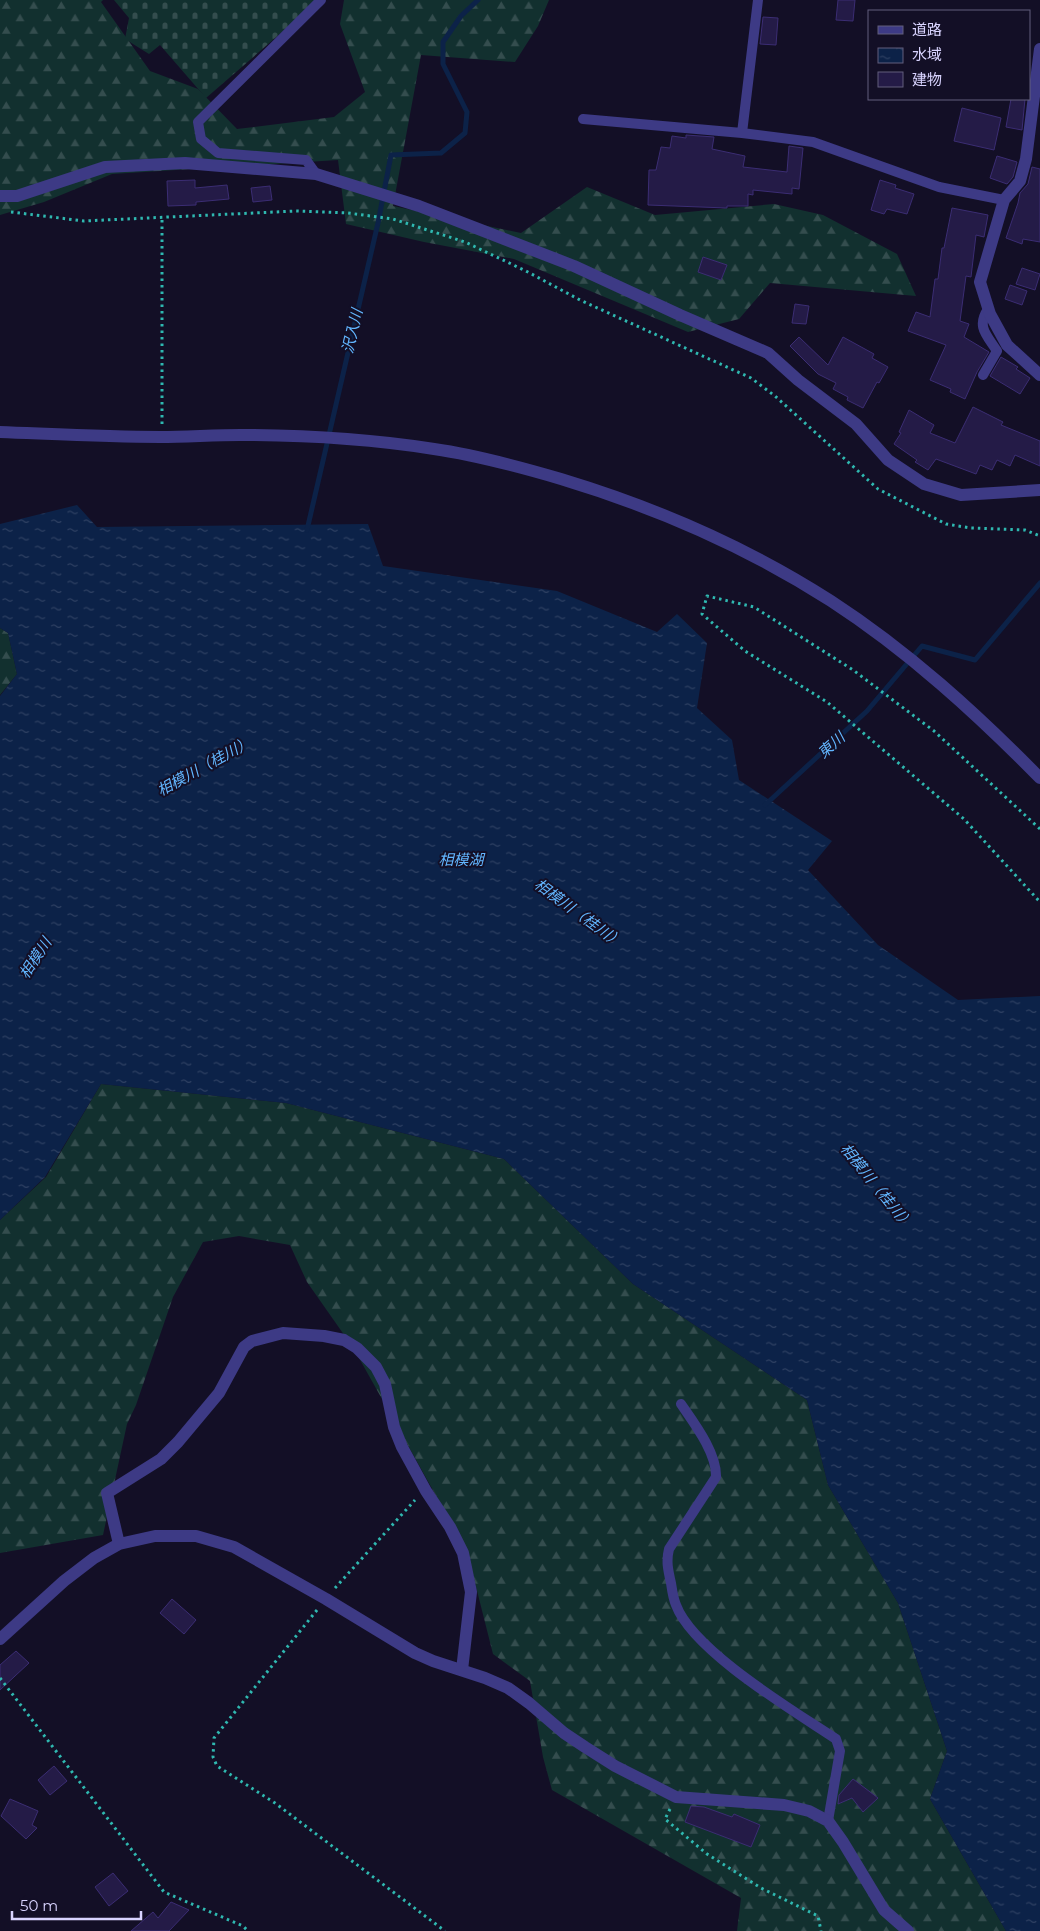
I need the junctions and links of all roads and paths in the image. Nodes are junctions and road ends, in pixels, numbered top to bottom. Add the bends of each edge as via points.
1 (321, 0) edge
2 (758, 0) edge
3 (1040, 49) edge
4 (583, 119) dead end
5 (742, 133) junction
6 (316, 174) junction
7 (0, 196) edge
8 (1004, 200) junction
9 (9, 212) dead end
10 (162, 218) junction
11 (988, 309) junction
12 (983, 375) dead end
13 (1040, 375) edge
14 (0, 432) edge
15 (162, 437) junction
16 (1040, 490) edge
17 (1040, 536) edge
18 (1040, 778) edge
19 (1040, 829) edge
20 (1040, 902) edge
21 (681, 1404) dead end
22 (426, 1491) junction
23 (119, 1544) junction
24 (326, 1599) junction
25 (0, 1639) edge
26 (462, 1670) junction
27 (0, 1678) edge
28 (676, 1797) junction
29 (828, 1821) junction
30 (248, 1931) edge
31 (445, 1931) edge
32 (821, 1931) edge
33 (908, 1931) edge

1 - 6 lane via 198,122 201,139 218,153 306,160
2 - 5 lane
3 - 8 street via 1026,159 1020,181
4 - 5 lane
5 - 8 lane via 813,142 939,187
6 - 7 street via 185,163 105,167 17,196
6 - 16 street via 420,206 574,266 768,352 798,380 856,424 888,460 924,484 961,495
8 - 11 street via 980,282
9 - 10 path via 84,222
10 - 15 path
10 - 17 path via 348,213 393,218 465,242 580,300 751,378 878,489 895,498 946,524 1025,530
11 - 12 lane via 982,325 997,352
11 - 13 street via 1007,345
14 - 15 street
15 - 18 street via 240,435 336,439 434,449 541,473 681,521 760,559 832,602 941,684
19 - 20 path via 934,731 853,670 754,607 707,596 702,614 745,651 827,702 943,800
21 - 29 lane via 713,1459 716,1477 669,1549 667,1564 676,1606 694,1633 719,1657 839,1743
22 - 23 street via 402,1447 394,1427 386,1384 376,1367 344,1340 284,1333 252,1341 244,1347 219,1393 178,1442 161,1459 107,1493
22 - 24 path via 408,1506
22 - 26 street via 450,1527 468,1574 471,1592
23 - 24 street via 155,1536 196,1536 234,1547
23 - 25 street via 64,1581
24 - 26 street via 415,1653
24 - 31 path via 214,1738 213,1757 217,1766 275,1804
26 - 28 street via 508,1688 585,1748
27 - 30 path via 164,1892
28 - 29 street via 784,1806 809,1811
28 - 32 path via 665,1820 707,1854 760,1888 818,1916
29 - 33 street via 884,1910

